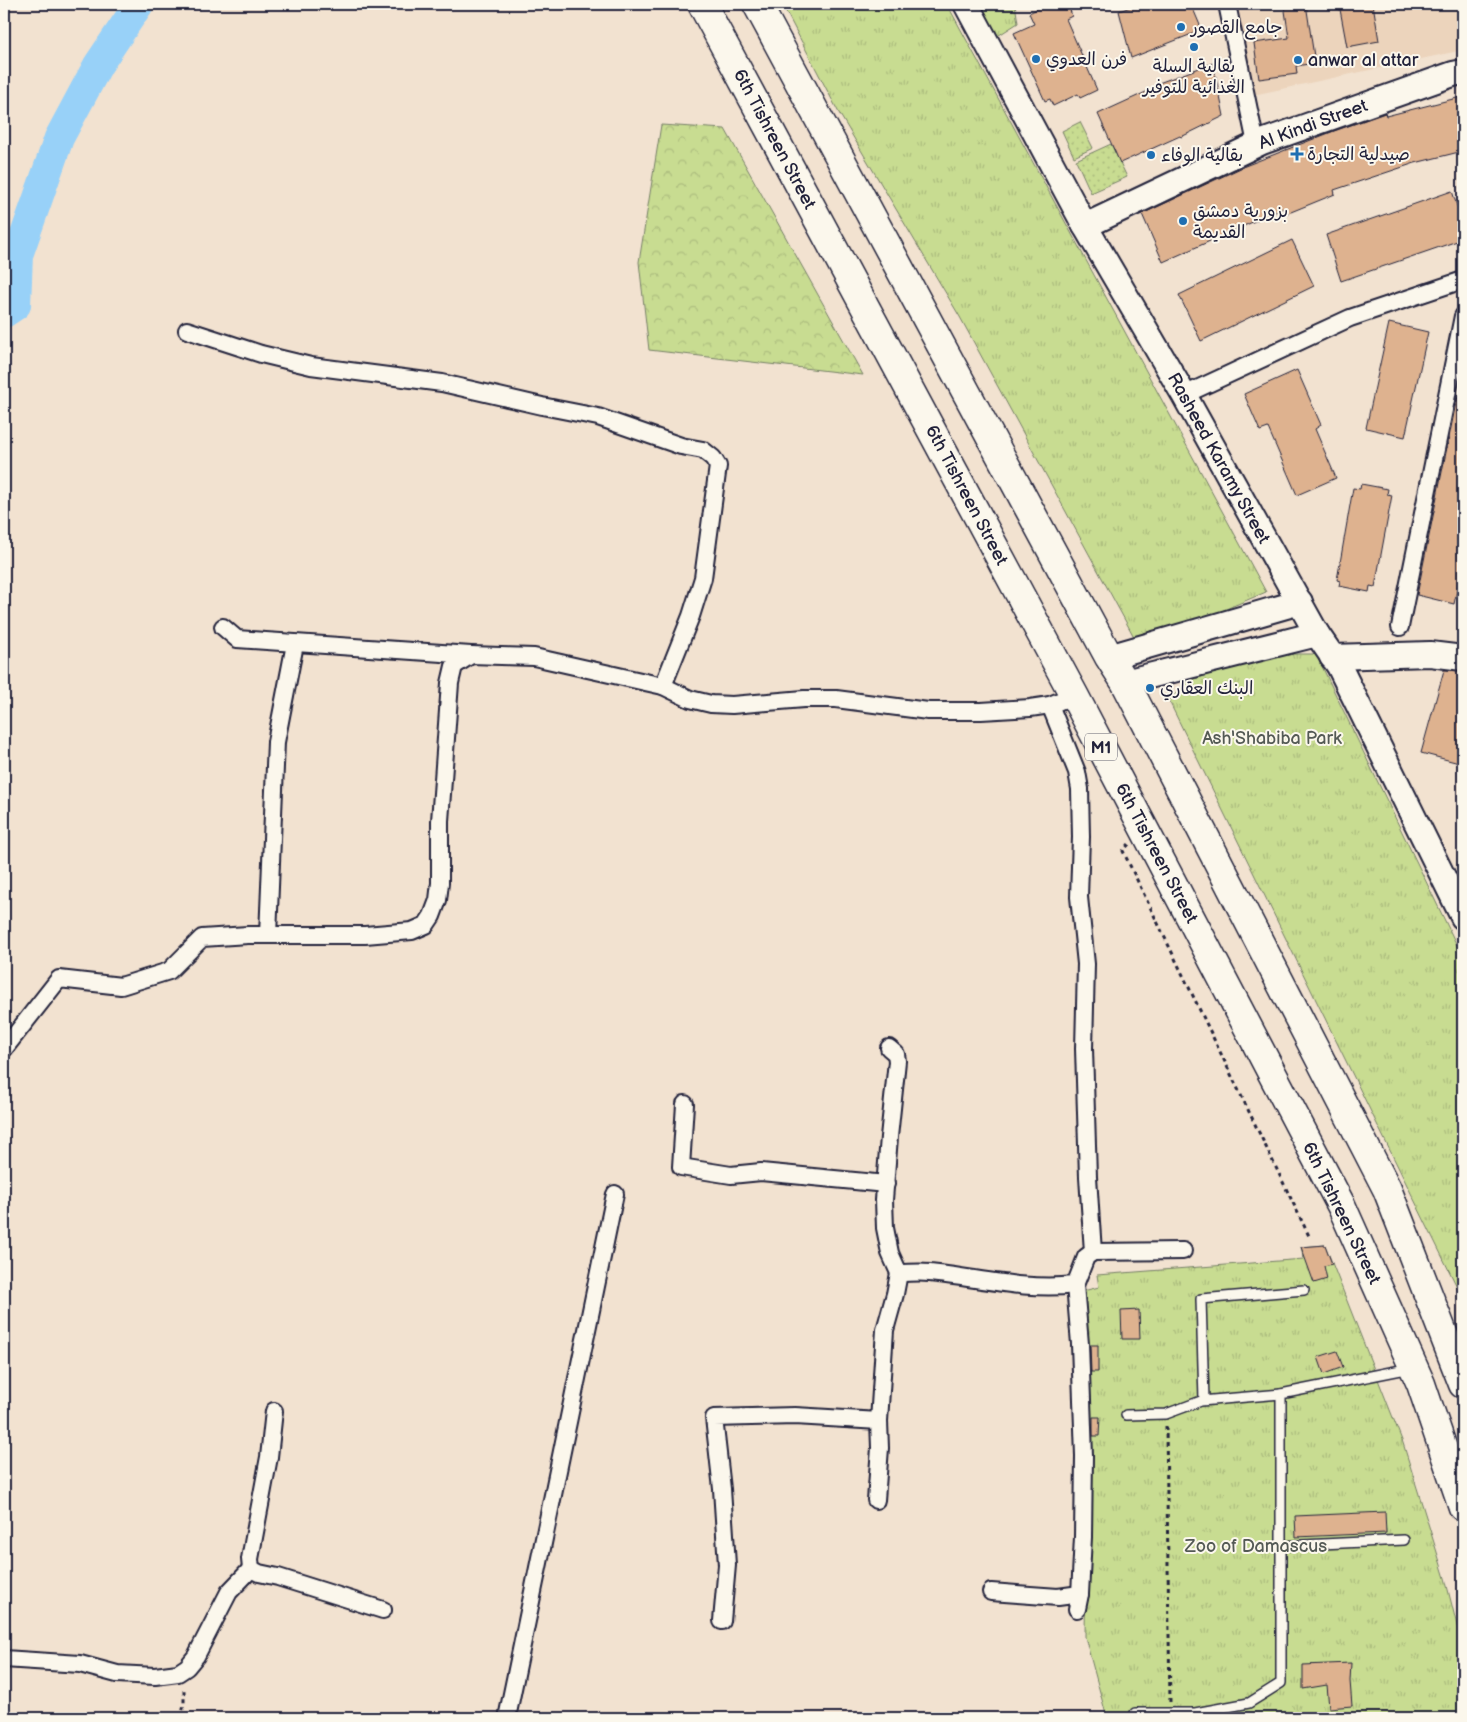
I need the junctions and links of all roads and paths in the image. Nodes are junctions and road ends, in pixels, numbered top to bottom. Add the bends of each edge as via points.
1 (702, 4) edge
2 (758, 4) edge
3 (966, 4) edge
4 (1227, 4) edge
5 (1463, 72) edge
6 (1256, 144) junction
7 (1085, 226) junction
8 (1463, 280) edge
9 (1463, 316) edge
10 (187, 330) dead end
11 (1184, 395) junction
12 (1300, 602) junction
13 (223, 627) dead end
14 (1400, 627) dead end
15 (1317, 634) junction
16 (295, 644) junction
17 (471, 655) junction
18 (1109, 657) junction
19 (1463, 660) edge
20 (1335, 662) junction
21 (1125, 682) junction
22 (663, 686) junction
23 (1062, 700) junction
24 (1143, 826) junction
25 (1463, 917) edge
26 (268, 935) junction
27 (890, 1048) dead end
28 (4, 1050) edge
29 (685, 1104) dead end
30 (886, 1184) junction
31 (615, 1194) dead end
32 (1310, 1238) dead end
33 (1183, 1251) dead end
34 (1093, 1252) junction
35 (899, 1273) junction
36 (1076, 1285) junction
37 (1304, 1290) dead end
38 (1414, 1367) junction
39 (1463, 1384) edge
40 (1282, 1394) junction
41 (1204, 1400) junction
42 (274, 1411) dead end
43 (1166, 1414) junction
44 (1126, 1415) dead end
45 (878, 1421) junction
46 (876, 1500) dead end
47 (1463, 1507) edge
48 (1404, 1540) dead end
49 (1281, 1546) junction
50 (251, 1569) junction
51 (991, 1592) dead end
52 (383, 1610) dead end
53 (722, 1621) dead end
54 (4, 1658) edge
55 (178, 1674) junction
56 (1135, 1713) dead end
57 (1170, 1713) junction
58 (181, 1718) edge
59 (507, 1718) edge

1 - 23 highway, 6th Tishreen Street / M1
2 - 18 highway
3 - 7 main road, Rasheed Karamy Street
4 - 6 street
5 - 6 main road, Al Kindi Street
6 - 7 main road, Al Kindi Street
7 - 11 main road, Rasheed Karamy Street
8 - 11 street via 1350,318
9 - 14 street
10 - 22 street via 311,366 442,383 598,417 681,446 704,450 718,466 703,578
11 - 12 main road, Rasheed Karamy Street
12 - 15 main road, Rasheed Karamy Street
12 - 18 main road
13 - 16 street via 237,639
15 - 20 main road, Rasheed Karamy Street
15 - 21 main road
16 - 17 street
16 - 26 street via 276,742
17 - 22 street via 534,657
17 - 26 street via 454,666 450,683 440,821 440,883 438,900 426,925 412,931 365,935
18 - 21 highway
19 - 20 main road via 1430,654
20 - 25 main road, Rasheed Karamy Street
21 - 39 highway via 1387,1189
22 - 23 street via 690,699 732,705 836,699 928,711 1003,710
23 - 24 highway, 6th Tishreen Street / M1
23 - 34 street via 1080,789 1079,897 1086,964 1085,1059
24 - 32 path via 1124,851
24 - 38 highway, 6th Tishreen Street / M1 via 1342,1207
26 - 28 street via 202,938 169,971 121,986 59,979
27 - 30 street via 897,1061
29 - 30 street via 682,1167 730,1175 761,1172
30 - 35 street via 885,1228 890,1253
31 - 59 street
33 - 34 street
34 - 36 street via 1086,1257
35 - 36 street via 929,1273 1018,1285
35 - 45 street via 885,1330
36 - 51 street via 1084,1456 1078,1602 1058,1596
37 - 41 lane via 1201,1299
38 - 40 lane
38 - 47 highway, 6th Tishreen Street / M1
40 - 41 lane
40 - 49 lane
41 - 43 lane
42 - 50 street
43 - 44 lane
43 - 57 path
45 - 46 street via 880,1448
45 - 53 street via 795,1416 714,1418 727,1565
48 - 49 lane
49 - 57 lane via 1281,1683 1250,1703 1195,1713
50 - 52 street
50 - 55 street via 228,1592 196,1656
54 - 55 street via 80,1664 117,1674
55 - 58 path via 185,1690
56 - 57 lane

